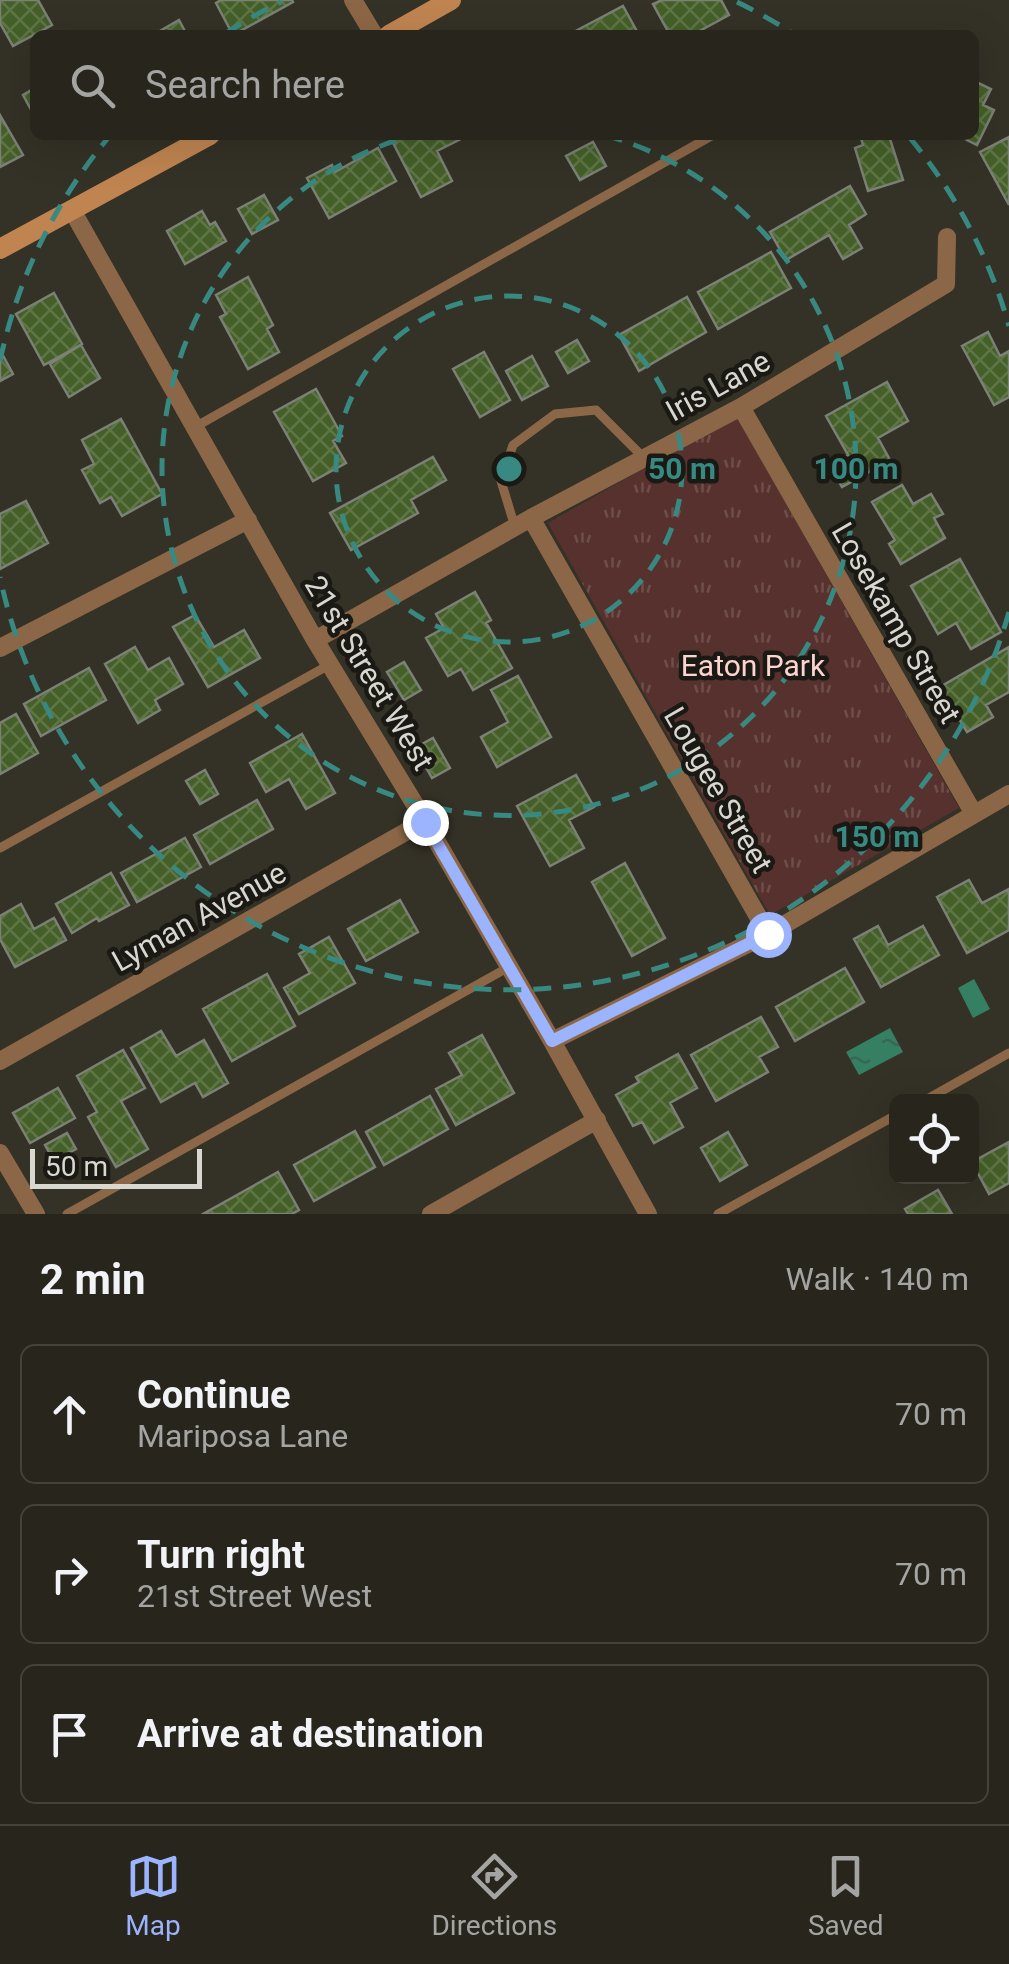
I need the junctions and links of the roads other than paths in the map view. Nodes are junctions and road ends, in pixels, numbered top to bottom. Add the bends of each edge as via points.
1 (353, 0) edge
2 (451, 0) edge
3 (371, 30) edge
4 (398, 30) edge
5 (201, 140) edge
6 (703, 140) edge
7 (73, 212) junction
8 (947, 237) dead end
9 (0, 250) edge
10 (741, 407) junction
11 (195, 427) junction
12 (643, 457) junction
13 (248, 520) junction
14 (523, 522) junction
15 (315, 640) junction
16 (0, 648) edge
17 (330, 664) junction
18 (1009, 794) edge
19 (974, 814) junction
20 (425, 822) junction
21 (0, 848) edge
22 (768, 934) junction
23 (509, 967) junction
24 (552, 1041) junction
25 (1009, 1054) edge
26 (0, 1061) edge
27 (936, 1094) edge
28 (596, 1120) junction
29 (889, 1120) edge
30 (0, 1153) edge
31 (36, 1214) edge
32 (66, 1214) edge
33 (431, 1214) edge
34 (648, 1214) edge
35 (718, 1214) edge

1 - 3 street
2 - 4 street
5 - 7 street
6 - 11 lane
7 - 9 street
7 - 11 street, 21st Street West
8 - 10 street, Iris Lane via 946,284
10 - 12 street, Iris Lane
10 - 19 street, Losekamp Street
11 - 13 street, 21st Street West
12 - 14 street, Iris Lane
12 - 14 lane via 596,410 554,414 513,445 501,481
13 - 15 street, 21st Street West
13 - 16 street
14 - 15 street, Iris Lane
14 - 22 street, Lougee Street
15 - 17 street, 21st Street West
17 - 20 street, 21st Street West
17 - 21 lane
18 - 19 street
19 - 22 street
20 - 23 street, 21st Street West
20 - 26 street, Lyman Avenue
22 - 24 street
23 - 24 street, 21st Street West
23 - 32 lane
24 - 28 street, 21st Street West
25 - 27 lane
28 - 33 street
28 - 34 street, 21st Street West
29 - 35 lane
30 - 31 street

